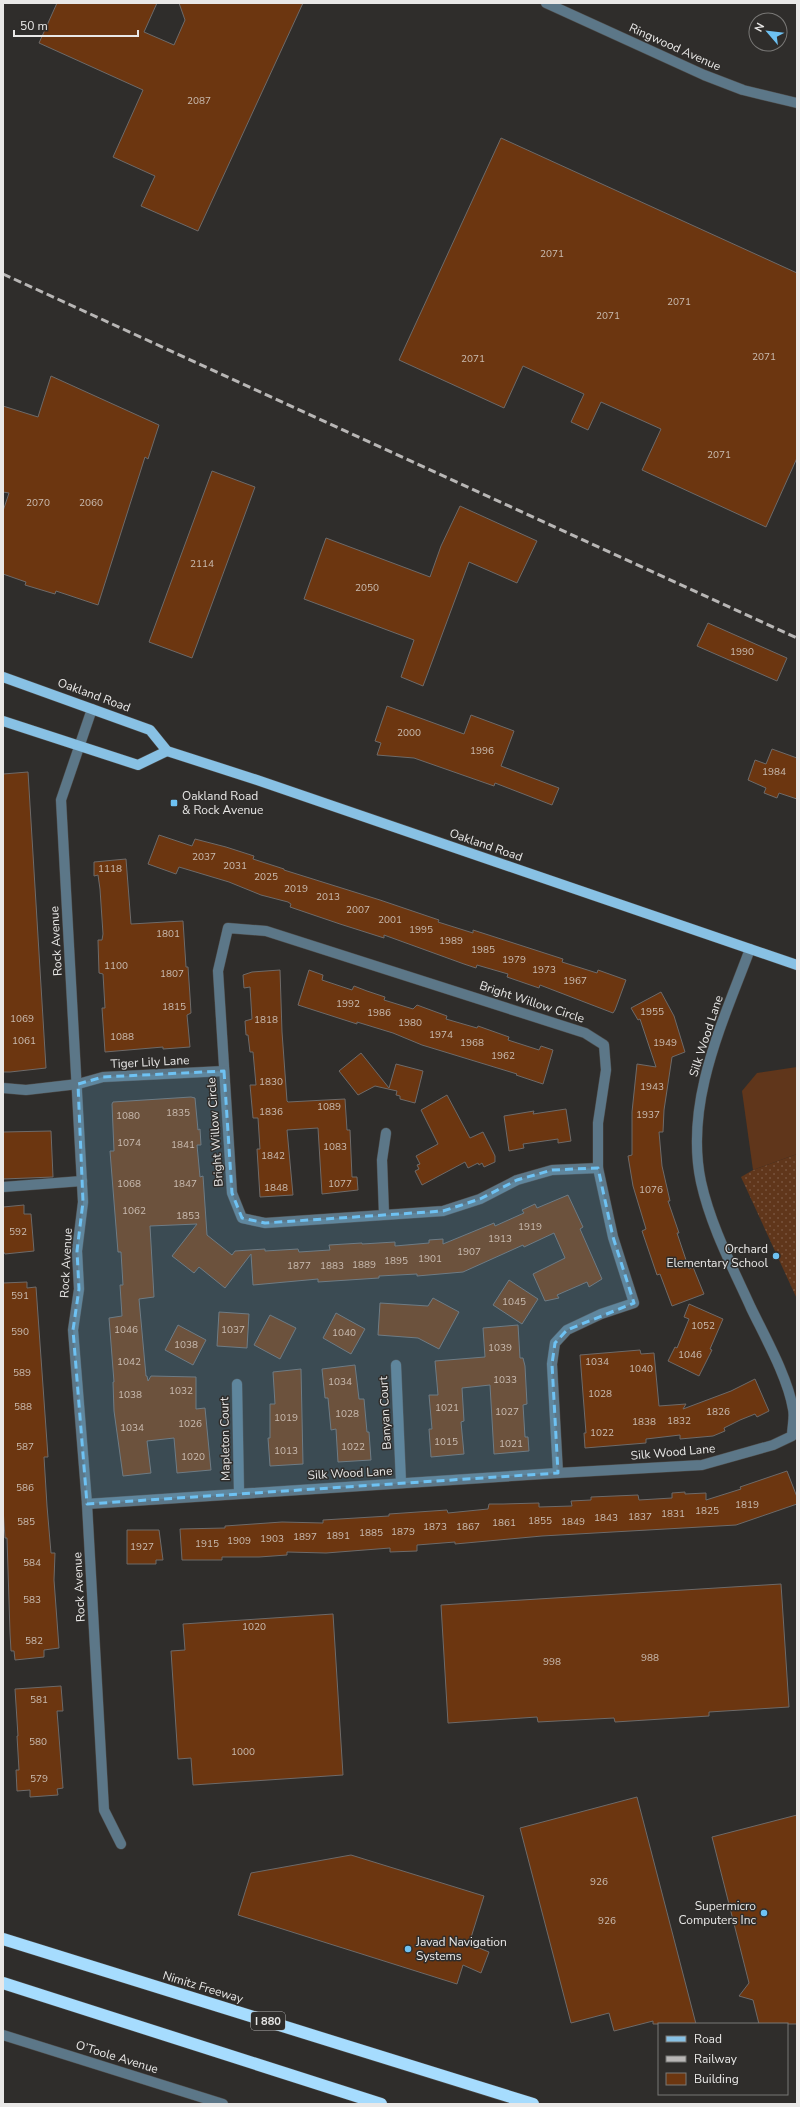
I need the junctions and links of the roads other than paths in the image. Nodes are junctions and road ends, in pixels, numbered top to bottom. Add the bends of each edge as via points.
1 (546, 3) edge
2 (797, 103) edge
3 (3, 677) edge
4 (92, 709) junction
5 (3, 720) edge
6 (80, 745) junction
7 (167, 751) junction
8 (750, 949) junction
9 (797, 965) edge
10 (224, 1071) junction
11 (78, 1084) junction
12 (3, 1088) edge
13 (386, 1133) dead end
14 (598, 1168) junction
15 (82, 1181) junction
16 (3, 1187) edge
17 (384, 1214) junction
18 (396, 1365) dead end
19 (237, 1384) dead end
20 (558, 1473) junction
21 (401, 1483) junction
22 (239, 1492) junction
23 (87, 1504) junction
24 (121, 1844) dead end
25 (3, 1939) edge
26 (3, 1983) edge
27 (3, 2035) edge
28 (223, 2104) edge
29 (381, 2104) edge
30 (533, 2104) edge

1 - 2 street, Ringwood Avenue via 704,75 743,90
3 - 4 main road, Oakland Road
4 - 6 street, Rock Avenue
4 - 7 main road, Oakland Road via 150,730
5 - 6 main road
6 - 7 main road via 138,765
6 - 11 street, Rock Avenue via 61,800
7 - 8 main road, Oakland Road
8 - 9 main road, Oakland Road
8 - 20 street, Silk Wood Lane via 711,1054 699,1105 697,1142 701,1182 716,1230 784,1380 793,1409 792,1436 773,1445 702,1465
10 - 11 street, Tiger Lily Lane via 103,1077
10 - 14 street, Bright Willow Circle via 218,971 228,928 266,931 585,1033 604,1044 606,1070 598,1123
10 - 17 street, Bright Willow Circle via 232,1194 242,1218 265,1223
11 - 12 street, Tiger Lily Lane via 26,1090
11 - 15 street, Rock Avenue
13 - 17 street via 382,1160
14 - 17 street, Bright Willow Circle via 552,1170 517,1180 480,1199 443,1211
14 - 20 street via 613,1237 634,1303 601,1314 567,1330 555,1344 552,1364
15 - 16 street
15 - 23 street, Rock Avenue via 83,1202 77,1251 79,1289 73,1330
18 - 21 street, Banyan Court
19 - 22 street, Mapleton Court
20 - 21 street, Silk Wood Lane
21 - 22 street, Silk Wood Lane
22 - 23 street, Silk Wood Lane
23 - 24 street, Rock Avenue via 104,1810
25 - 30 highway, Nimitz Freeway / I 880
26 - 29 highway
27 - 28 street, O’Toole Avenue

